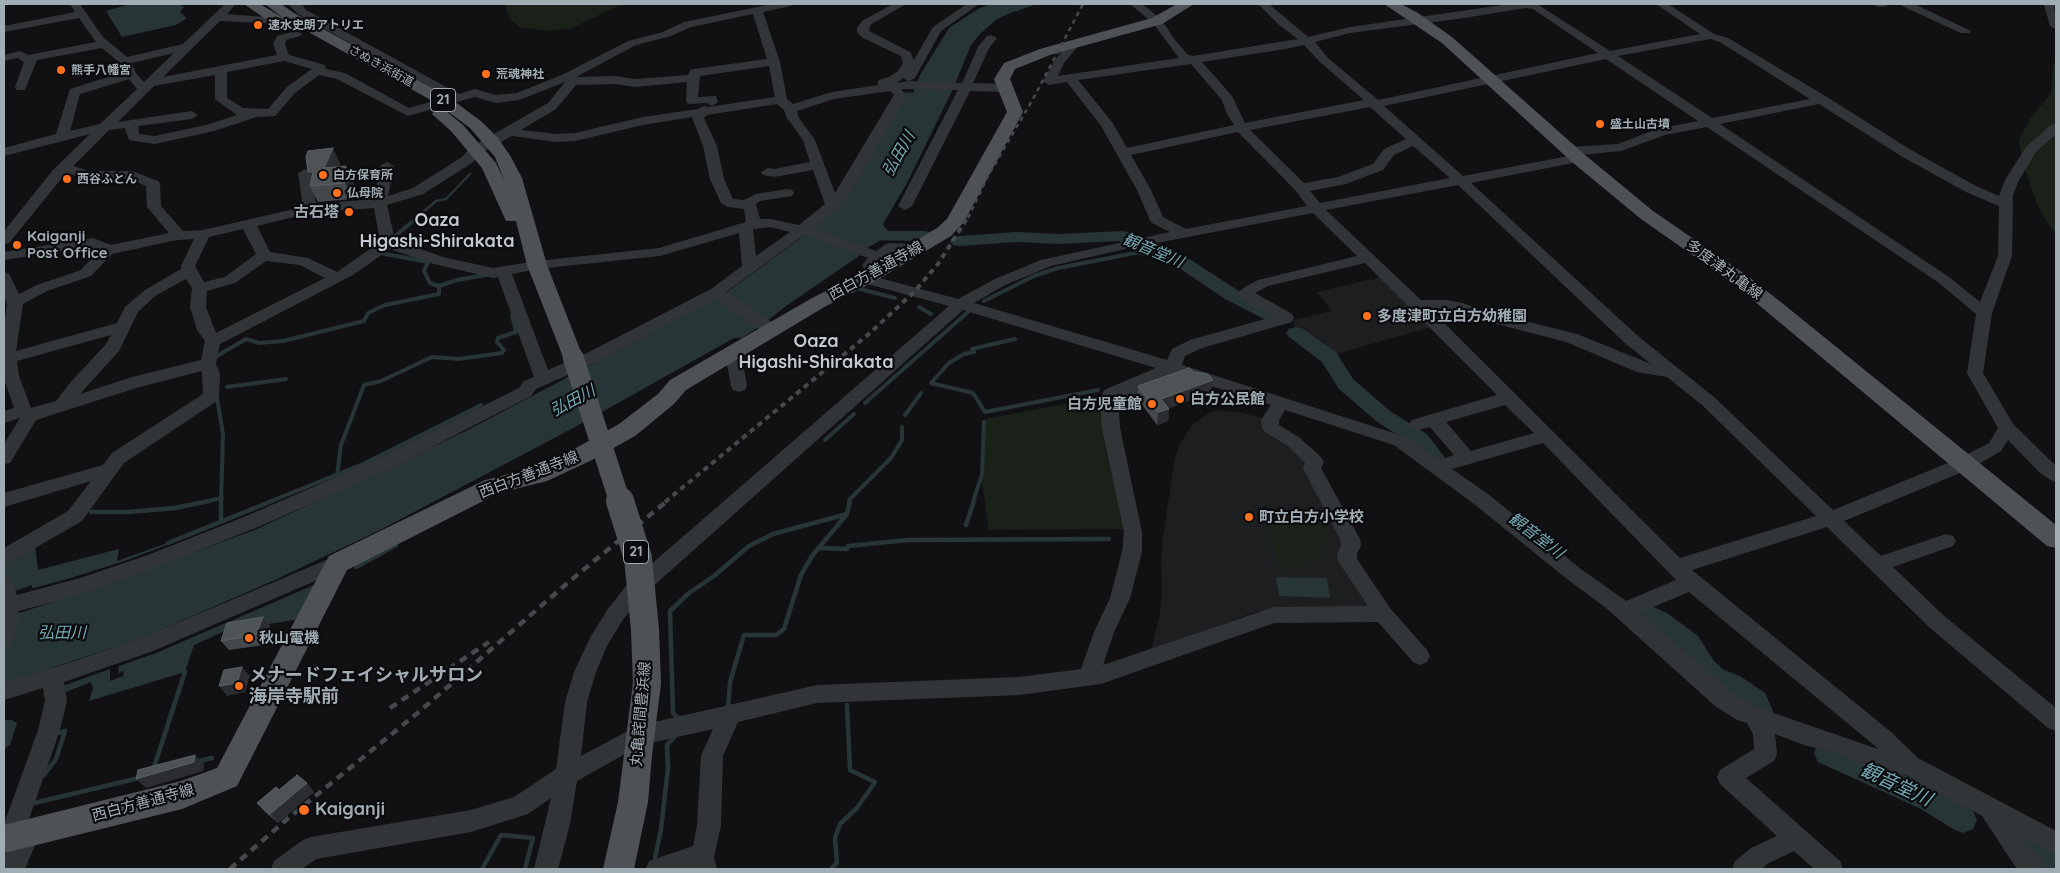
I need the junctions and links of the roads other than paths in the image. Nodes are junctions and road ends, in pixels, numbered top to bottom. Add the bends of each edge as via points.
1 (75, 4) edge
2 (231, 4) edge
3 (251, 4) edge
4 (272, 4) edge
5 (293, 4) edge
6 (786, 4) edge
7 (901, 4) edge
8 (974, 4) edge
9 (1135, 4) edge
10 (1186, 4) edge
11 (1263, 4) edge
12 (1391, 4) edge
13 (1526, 4) edge
14 (1660, 4) edge
15 (1878, 4) edge
16 (1882, 4) edge
17 (1906, 4) edge
18 (2049, 4) edge
19 (757, 10) junction
20 (82, 14) junction
21 (217, 17) junction
22 (1419, 20) junction
23 (279, 21) junction
24 (1157, 21) junction
25 (2056, 26) edge
26 (4, 29) edge
27 (1965, 31) dead end
28 (296, 34) junction
29 (1710, 36) junction
30 (990, 38) dead end
31 (1305, 40) junction
32 (104, 44) junction
33 (1072, 46) junction
34 (187, 47) junction
35 (1607, 55) junction
36 (284, 57) junction
37 (4, 58) edge
38 (32, 58) junction
39 (1194, 60) junction
40 (125, 61) junction
41 (774, 62) junction
42 (221, 70) junction
43 (317, 71) junction
44 (131, 74) junction
45 (694, 78) junction
46 (1070, 78) junction
47 (570, 79) junction
48 (1492, 81) junction
49 (148, 86) junction
50 (899, 86) junction
51 (21, 87) dead end
52 (963, 87) junction
53 (1004, 88) junction
54 (871, 89) junction
55 (1823, 100) junction
56 (445, 102) junction
57 (1375, 104) junction
58 (786, 106) junction
59 (707, 110) junction
60 (256, 113) junction
61 (192, 115) dead end
62 (1709, 122) junction
63 (132, 123) junction
64 (106, 127) junction
65 (2056, 128) edge
66 (1242, 129) junction
67 (510, 132) junction
68 (66, 136) junction
69 (1414, 140) junction
70 (484, 146) junction
71 (4, 152) edge
72 (1124, 153) junction
73 (1574, 155) junction
74 (818, 165) junction
75 (66, 166) junction
76 (387, 166) dead end
77 (768, 172) dead end
78 (305, 173) edge
79 (1459, 180) junction
80 (1301, 188) junction
81 (787, 193) dead end
82 (380, 203) junction
83 (748, 204) junction
84 (2006, 204) junction
85 (832, 205) junction
86 (905, 206) dead end
87 (1316, 208) junction
88 (310, 209) junction
89 (246, 224) junction
90 (749, 225) junction
91 (802, 230) junction
92 (1183, 233) junction
93 (203, 234) junction
94 (179, 236) junction
95 (4, 240) edge
96 (388, 243) junction
97 (915, 248) junction
98 (108, 249) junction
99 (264, 255) junction
100 (4, 256) edge
101 (878, 257) junction
102 (1368, 258) junction
103 (538, 265) junction
104 (750, 267) junction
105 (189, 271) junction
106 (503, 271) junction
107 (4, 277) edge
108 (337, 278) junction
109 (865, 278) junction
110 (200, 288) junction
111 (843, 289) junction
112 (718, 294) junction
113 (15, 302) junction
114 (961, 304) junction
115 (1416, 305) junction
116 (1984, 313) junction
117 (123, 326) junction
118 (770, 329) junction
119 (214, 342) junction
120 (7, 353) edge
121 (735, 357) junction
122 (208, 364) junction
123 (1173, 367) junction
124 (1673, 372) junction
125 (543, 379) junction
126 (739, 386) dead end
127 (1508, 398) junction
128 (1281, 402) junction
129 (62, 406) junction
130 (27, 413) junction
131 (4, 417) edge
132 (2007, 428) junction
133 (1546, 436) junction
134 (4, 458) edge
135 (1467, 458) junction
136 (1966, 463) junction
137 (1436, 467) junction
138 (110, 470) junction
139 (2056, 475) edge
140 (4, 500) edge
141 (1830, 520) junction
142 (2056, 539) edge
143 (1946, 541) dead end
144 (4, 557) edge
145 (338, 562) junction
146 (1878, 565) junction
147 (1684, 574) junction
148 (4, 585) edge
149 (7, 610) edge
150 (1623, 611) junction
151 (1383, 614) junction
152 (4, 641) edge
153 (1420, 656) dead end
154 (1089, 676) junction
155 (52, 677) junction
156 (4, 691) edge
157 (726, 716) junction
158 (1754, 717) junction
159 (2056, 720) edge
160 (1910, 765) junction
161 (567, 775) junction
162 (1991, 808) junction
163 (14, 836) edge
164 (1795, 839) junction
165 (2056, 843) edge
166 (703, 863) edge
167 (13, 869) edge
168 (283, 869) edge
169 (546, 869) edge
170 (618, 869) edge
171 (658, 869) edge
172 (1744, 869) edge
173 (1831, 869) edge
174 (2033, 869) edge

1 - 20 street
2 - 21 street
3 - 23 main road, さぬき浜街道 / 21
4 - 56 main road, さぬき浜街道 / 21
5 - 56 street via 361,43
6 - 19 street
7 - 54 street via 866,23 863,28 867,36 906,54 909,63 893,80 869,86
8 - 50 street via 937,29
9 - 24 street
10 - 24 main road
11 - 31 street
12 - 22 main road, 多度津丸亀線
13 - 22 street
13 - 35 street via 1537,7
14 - 29 street
15 - 16 street
17 - 27 street
18 - 25 street
19 - 41 street
19 - 47 street via 688,24 667,34 632,43
20 - 26 street
20 - 32 street
21 - 23 street
21 - 34 street
22 - 31 street
22 - 48 main road, 多度津丸亀線 via 1447,40
23 - 28 main road, さぬき浜街道 / 21
24 - 33 main road
24 - 39 street via 1184,57
28 - 36 street via 281,38 279,44
28 - 56 main road, さぬき浜街道 / 21
29 - 35 street
29 - 55 street via 1724,40
30 - 52 street
31 - 39 street
31 - 57 street
32 - 38 street
32 - 40 street
33 - 46 street via 1049,81
33 - 53 main road via 1008,66 1002,79
34 - 40 street
34 - 49 street
35 - 48 street
35 - 62 street
36 - 42 street
36 - 43 street via 321,68
37 - 38 street via 20,54 25,59
38 - 51 street
39 - 46 street
39 - 66 street via 1228,99
40 - 44 street
41 - 45 street via 694,73
41 - 58 street
42 - 49 street
42 - 60 street via 221,99 240,112
43 - 56 street via 341,76 408,112
43 - 60 street via 291,90 271,113
44 - 49 street
44 - 68 street via 74,92
45 - 47 street via 635,83
45 - 59 street via 692,101 712,99
46 - 72 street via 1108,125
47 - 56 street via 513,97 496,99 475,93
47 - 67 street via 566,91 552,106
48 - 57 street
48 - 73 main road, 多度津丸亀線
49 - 64 street
50 - 52 street
50 - 54 street
50 - 85 street via 900,95 847,186
52 - 53 street
52 - 86 street
53 - 97 main road, 西白方善通寺線 via 1015,112 956,222
54 - 58 street
55 - 62 street
55 - 84 street via 1947,176
56 - 70 main road, 21 via 457,128
57 - 66 street
57 - 69 street
58 - 59 street via 782,100
58 - 74 street via 809,140
59 - 67 street via 643,120 575,137
59 - 83 street via 698,118 710,146 717,180 728,203
60 - 63 street via 155,140 134,137
61 - 63 street
62 - 73 street
62 - 116 street via 1944,280
63 - 64 street
64 - 68 street
64 - 75 street
65 - 84 street via 2031,150 2012,180
66 - 72 street
66 - 80 street
67 - 70 street
68 - 71 street
68 - 75 street via 60,160
69 - 79 street
69 - 80 street via 1389,152 1378,167 1342,181
70 - 82 street via 418,191
70 - 103 main road, 21 via 500,193
72 - 92 street via 1157,220
73 - 79 street
73 - 136 main road, 多度津丸亀線 via 1647,216 1742,281
74 - 77 street
74 - 85 street
75 - 94 street via 88,175 132,175 153,184 156,211
75 - 95 street
76 - 82 street
78 - 88 street
79 - 87 street
79 - 124 street via 1632,340
80 - 87 street
81 - 83 street via 756,198
82 - 88 street
82 - 96 street
83 - 90 street
84 - 116 street via 2005,256
85 - 91 street
87 - 92 street
87 - 102 street
88 - 89 street
89 - 93 street
89 - 99 street via 252,229
90 - 91 street via 770,222
90 - 103 street via 660,252
90 - 104 street
91 - 101 street
91 - 104 street
92 - 114 street via 1046,263 1000,282
93 - 94 street
93 - 105 street via 188,266
94 - 98 street
96 - 106 street via 438,261 493,273
96 - 108 street
97 - 101 street via 891,247
97 - 109 main road, 西白方善通寺線
98 - 100 street via 93,242
98 - 113 street via 86,273 42,288
99 - 108 street via 303,261
99 - 110 street via 230,280
101 - 111 street
102 - 115 street
102 - 123 street via 1263,283 1250,290 1244,294 1286,318 1196,344 1178,353
103 - 106 street
103 - 170 main road, 丸亀詫間豊浜線 / 21, bridge via 574,357 638,558 646,630 646,683 633,802
104 - 112 street
105 - 110 street
105 - 117 street via 150,293 131,310
106 - 125 street
107 - 113 street
108 - 119 street
109 - 111 main road, 西白方善通寺線
109 - 114 street
110 - 119 street via 198,307 205,330
111 - 118 main road, 西白方善通寺線
112 - 118 street
112 - 125 street
113 - 120 street
114 - 123 street
114 - 161 street via 633,592 598,642 585,672 576,702
115 - 124 street via 1463,308 1571,338 1643,368
115 - 127 street
116 - 132 street via 1975,373
117 - 120 street
117 - 129 street via 113,347
118 - 121 main road, 西白方善通寺線
119 - 122 street
120 - 130 street via 11,376
121 - 126 street
121 - 145 main road, 西白方善通寺線 via 678,386 627,430 584,454 539,475 494,486
122 - 129 street via 132,383
122 - 138 street via 212,374 211,397 118,458
123 - 128 street
123 - 154 street via 1110,394 1114,401 1110,412 1111,428 1133,532 1132,552 1120,598
124 - 141 street via 1708,401
125 - 149 street via 530,385 525,392 378,466 258,519 124,572
127 - 133 street
127 - 135 street via 1426,422
128 - 137 street via 1400,442
128 - 151 street via 1270,420 1271,428 1294,442 1315,462 1312,468 1350,539 1348,561
129 - 130 street
130 - 131 street
130 - 134 street
132 - 136 street via 1995,447
132 - 139 street
133 - 135 street
133 - 147 street
135 - 137 street
136 - 141 street
136 - 142 main road, 多度津丸亀線
137 - 150 street
138 - 140 street
138 - 144 street via 75,516
141 - 146 street
141 - 147 street
143 - 146 street
145 - 155 street via 146,645
145 - 163 main road, 西白方善通寺線 via 227,777 182,795
146 - 159 street via 1936,621
147 - 150 street
147 - 160 street
148 - 149 street
149 - 152 street
150 - 158 street via 1723,700
151 - 153 street
151 - 154 street via 1274,615 1101,675
154 - 157 street via 1019,686 817,694
155 - 156 street
155 - 163 street via 56,701 54,710
157 - 161 street via 637,736
157 - 166 street via 712,756 709,825
158 - 160 street via 1872,758
158 - 164 street via 1764,733 1766,754 1728,777
160 - 162 street
161 - 168 street via 520,806 471,821 311,848
161 - 169 street
162 - 165 street
162 - 174 street
163 - 167 street
164 - 172 street via 1759,856
164 - 173 street
166 - 171 street via 688,858

